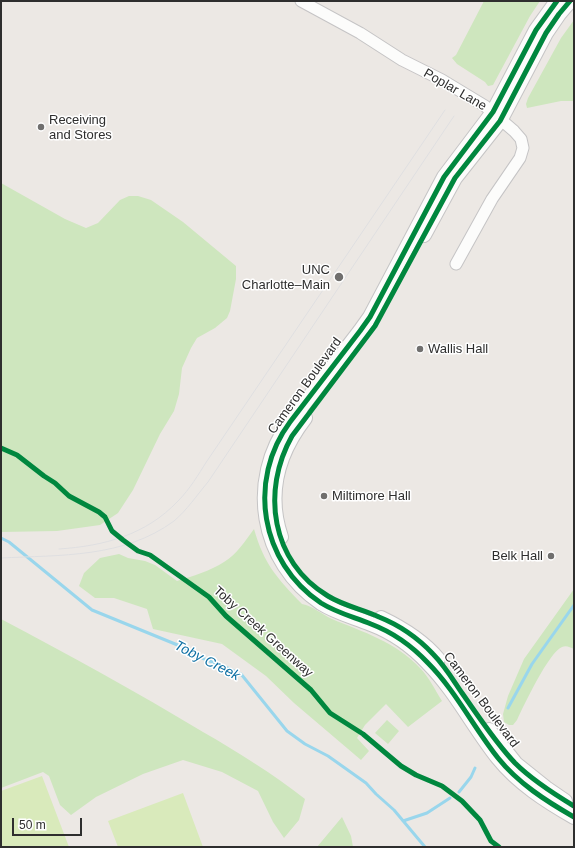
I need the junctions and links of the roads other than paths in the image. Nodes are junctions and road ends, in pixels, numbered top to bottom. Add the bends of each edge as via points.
1 (301, 1) edge
2 (557, 1) edge
3 (570, 1) edge
4 (496, 116) junction
5 (456, 264) dead end
6 (363, 335) junction
7 (574, 806) edge
8 (574, 817) edge

1 - 4 street, Poplar Lane via 442,80 485,106
2 - 4 street, Cameron Boulevard via 536,30
3 - 4 street, Cameron Boulevard via 546,33
4 - 5 street, Poplar Lane via 521,139 522,153 492,199
4 - 6 street, Cameron Boulevard via 493,131 455,178 396,278 378,321
6 - 7 street, Cameron Boulevard via 284,451 277,471 274,501 277,525 285,548 301,573 324,593 342,604 386,620 422,644 445,667 516,764 551,792
6 - 8 street, Cameron Boulevard via 285,428 273,452 266,475 264,499 273,545 292,576 314,598 338,612 381,628 402,640 423,658 511,773 539,795

